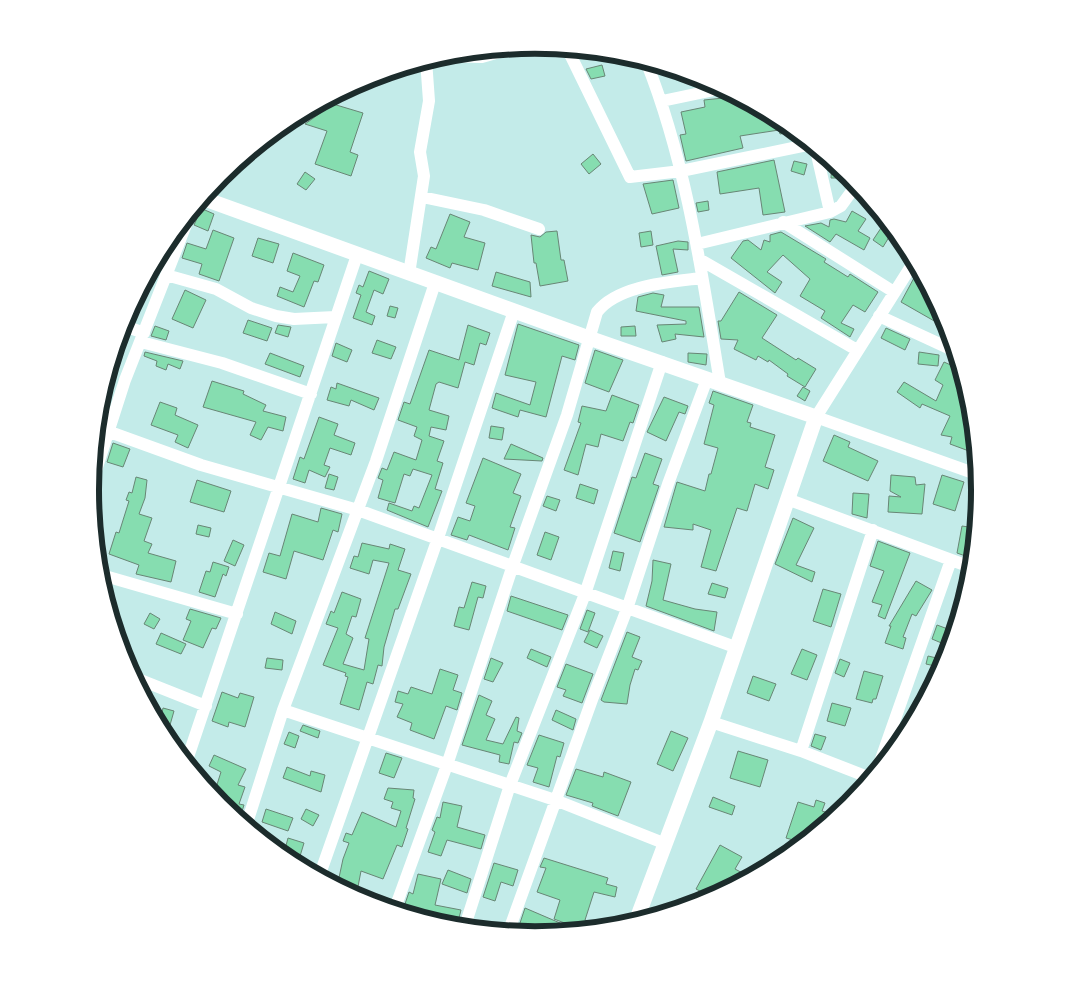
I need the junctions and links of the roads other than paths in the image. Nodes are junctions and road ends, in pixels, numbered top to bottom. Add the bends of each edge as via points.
1 (571, 55) edge
2 (427, 68) edge
3 (649, 69) edge
4 (711, 91) edge
5 (662, 101) junction
6 (804, 147) edge
7 (817, 157) edge
8 (681, 170) junction
9 (852, 191) edge
10 (422, 197) junction
11 (209, 201) edge
12 (830, 212) junction
13 (783, 222) junction
14 (539, 229) dead end
15 (181, 236) edge
16 (697, 244) junction
17 (358, 256) junction
18 (699, 259) junction
19 (911, 267) edge
20 (409, 274) junction
21 (166, 275) junction
22 (702, 278) junction
23 (435, 283) junction
24 (894, 292) junction
25 (514, 310) junction
26 (879, 316) junction
27 (335, 317) junction
28 (129, 330) edge
29 (142, 338) junction
30 (589, 338) junction
31 (948, 348) edge
32 (858, 350) junction
33 (662, 362) junction
34 (714, 381) junction
35 (311, 394) junction
36 (816, 417) junction
37 (103, 426) edge
38 (102, 429) edge
39 (971, 472) edge
40 (279, 488) junction
41 (787, 499) junction
42 (358, 510) junction
43 (873, 530) junction
44 (438, 538) junction
45 (951, 560) junction
46 (513, 565) junction
47 (966, 565) edge
48 (107, 577) edge
49 (585, 594) junction
50 (627, 609) junction
51 (237, 614) junction
52 (735, 647) junction
53 (143, 681) edge
54 (206, 706) junction
55 (283, 710) junction
56 (710, 722) junction
57 (368, 738) junction
58 (801, 751) junction
59 (189, 756) edge
60 (881, 757) edge
61 (447, 765) junction
62 (867, 774) edge
63 (510, 786) junction
64 (555, 800) junction
65 (248, 819) edge
66 (666, 844) junction
67 (321, 871) edge
68 (396, 904) edge
69 (640, 914) edge
70 (466, 922) edge
71 (510, 926) edge

1 - 8 street via 628,174 636,178
2 - 10 street via 429,101 420,152 424,176
3 - 5 street
4 - 5 street
5 - 8 street
6 - 8 street
7 - 12 street
8 - 16 street
9 - 12 street via 841,206
10 - 14 street via 484,210
10 - 20 street
11 - 17 street
12 - 13 street
13 - 16 street
13 - 24 street
15 - 21 street
16 - 18 street
17 - 20 street
17 - 27 street
18 - 22 street
18 - 32 street
19 - 24 street
20 - 23 street
21 - 27 street via 216,289 251,308 276,316 294,319
21 - 29 street
22 - 30 street via 659,284 614,297 597,312
22 - 34 street
23 - 25 street
23 - 42 street
24 - 26 street
25 - 30 street
25 - 44 street
26 - 31 street
26 - 32 street
27 - 35 street
28 - 29 street
29 - 35 street
29 - 37 street
30 - 33 street
30 - 46 street via 567,416
32 - 36 street
33 - 34 street
33 - 49 street
34 - 36 street
34 - 50 street via 668,484
35 - 40 street
36 - 39 street
36 - 41 street
38 - 40 street via 201,465
40 - 42 street
40 - 51 street
41 - 43 street
41 - 52 street
42 - 44 street
42 - 55 street
43 - 45 street
43 - 58 street
44 - 46 street
44 - 57 street
45 - 47 street
45 - 60 street
46 - 49 street
46 - 61 street
48 - 51 street
49 - 50 street
49 - 63 street
50 - 52 street
50 - 64 street
51 - 54 street
52 - 56 street
53 - 54 street
54 - 59 street
55 - 57 street
55 - 65 street
56 - 58 street
56 - 66 street
57 - 61 street
57 - 67 street
58 - 62 street
61 - 63 street
61 - 68 street
63 - 64 street
63 - 70 street
64 - 66 street
64 - 71 street
66 - 69 street

